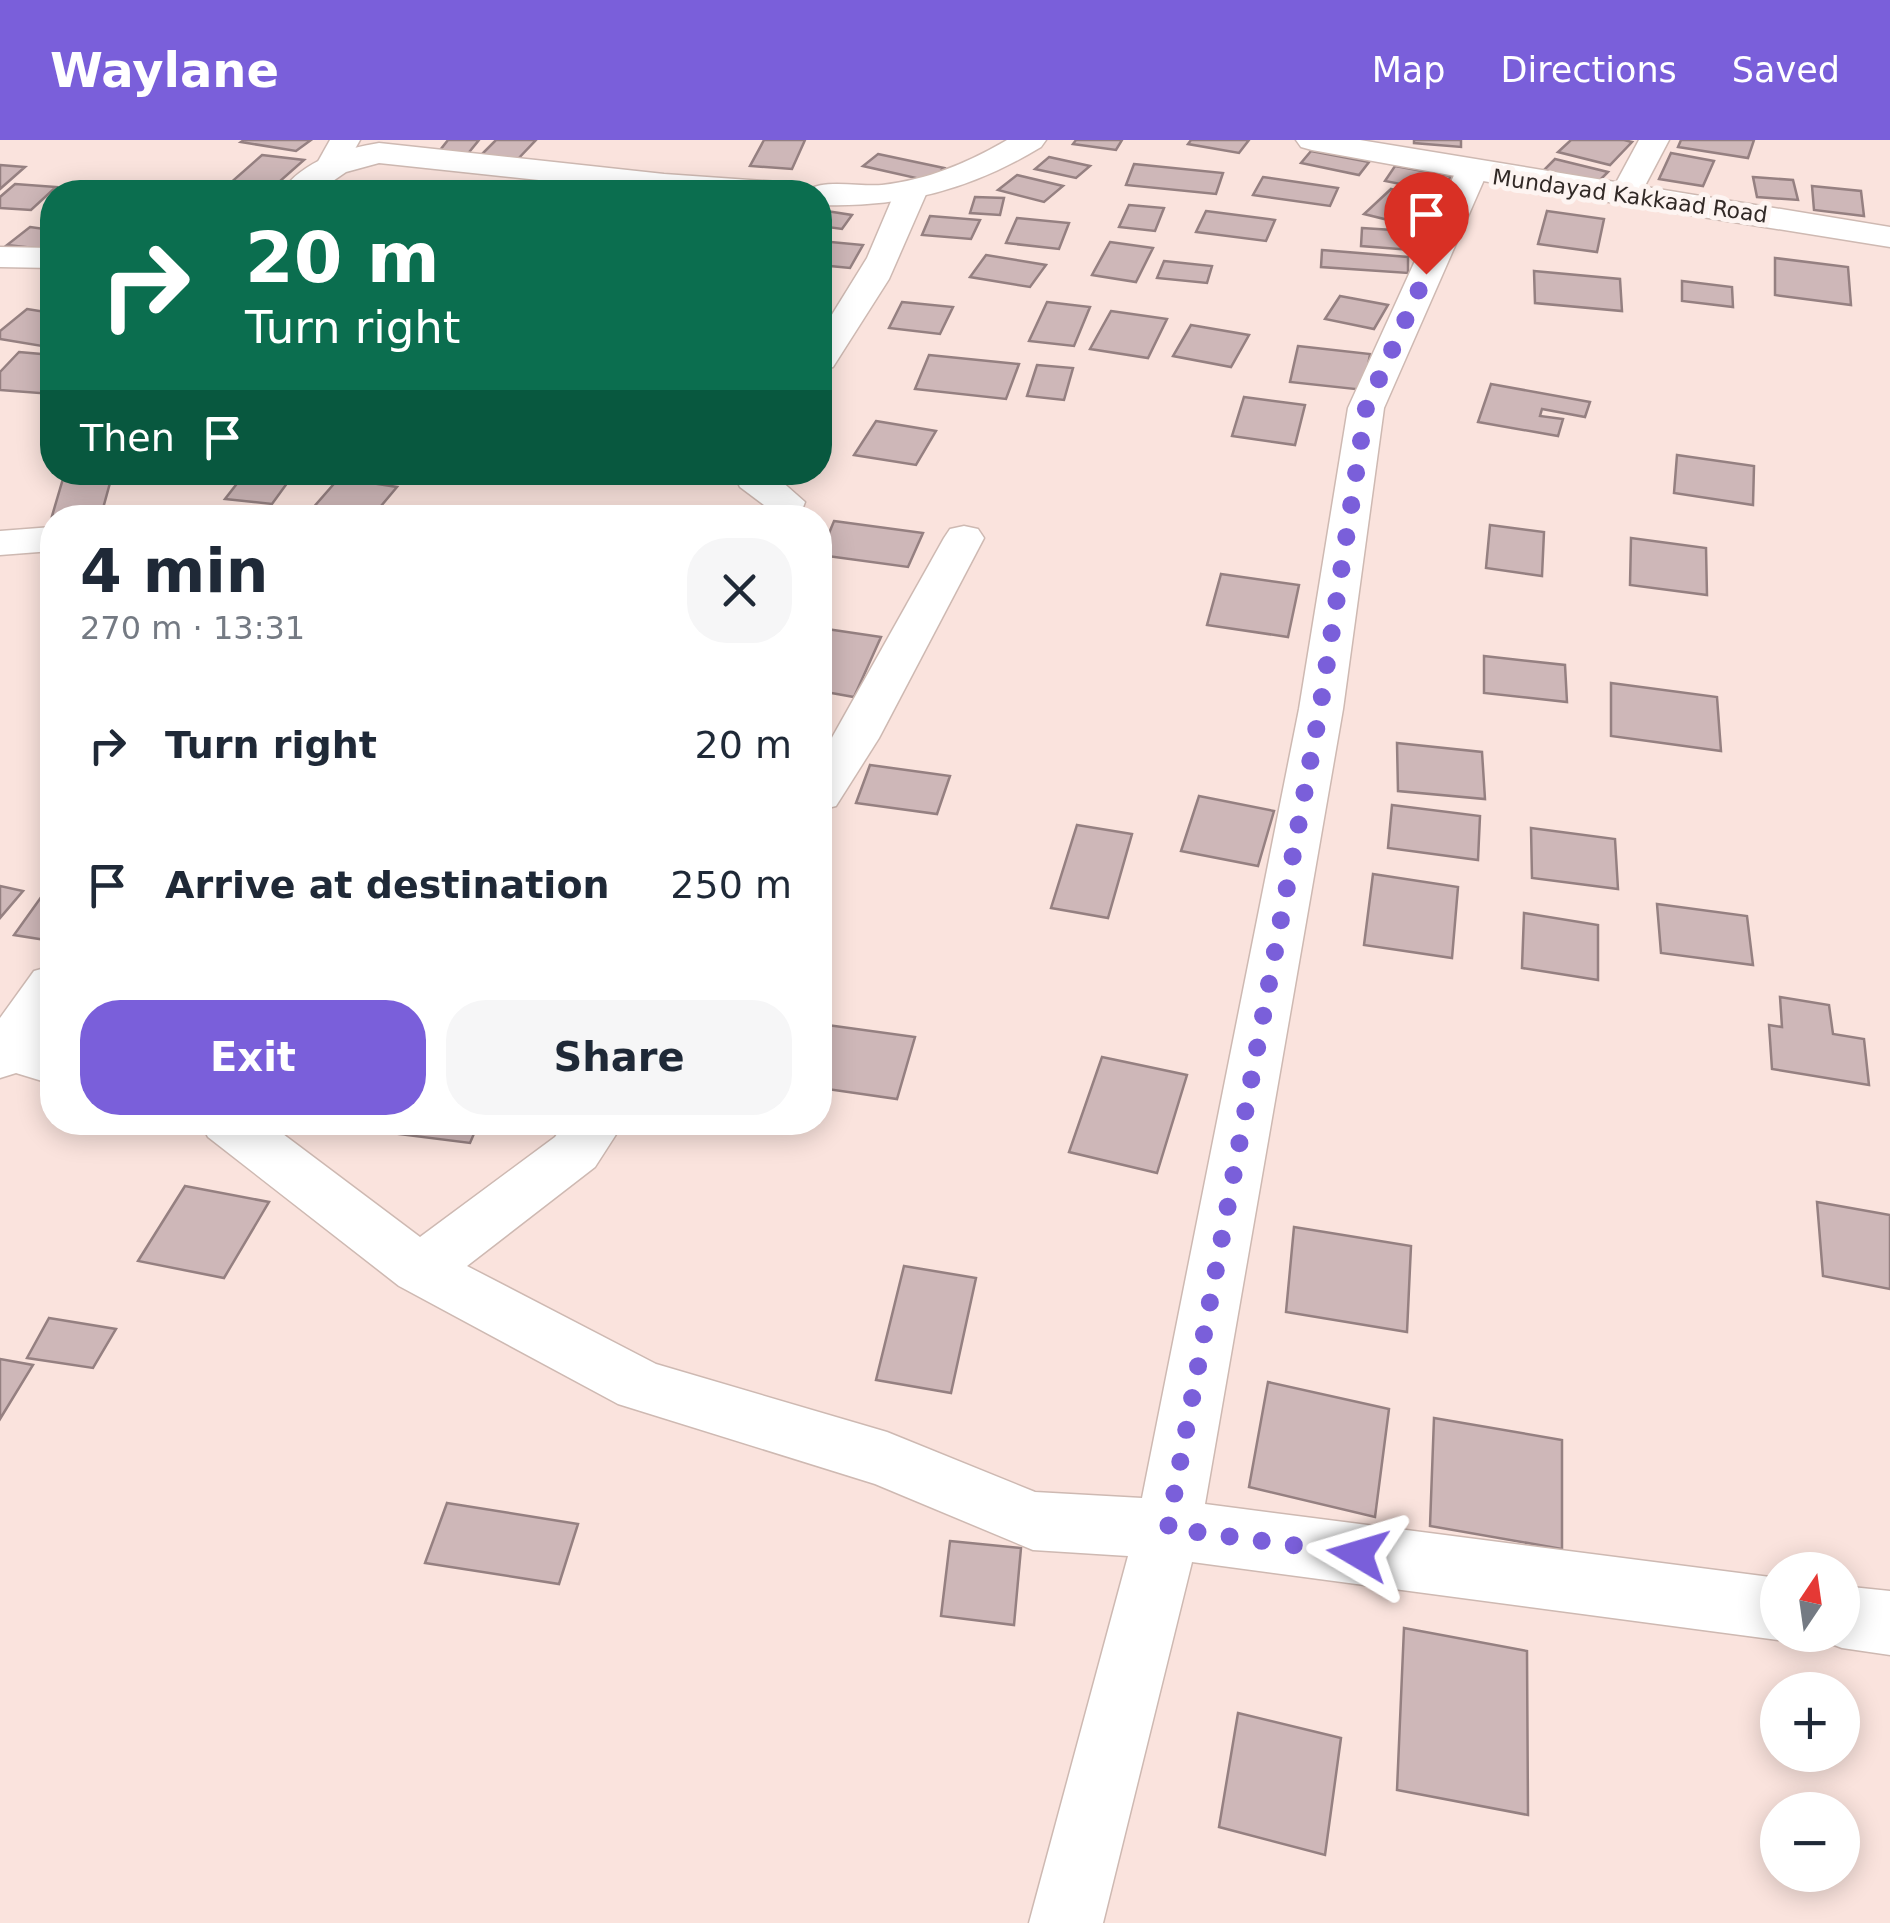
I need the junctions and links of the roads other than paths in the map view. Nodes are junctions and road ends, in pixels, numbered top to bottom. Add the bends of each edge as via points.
1 (1030, 140) edge
2 (1312, 140) edge
3 (1654, 140) edge
4 (338, 152) edge
5 (1471, 173) junction
6 (310, 180) edge
7 (657, 180) edge
8 (912, 192) junction
9 (1627, 192) junction
10 (832, 195) edge
11 (1890, 236) edge
12 (40, 259) edge
13 (5, 262) edge
14 (832, 340) edge
15 (762, 485) edge
16 (784, 505) edge
17 (964, 538) dead end
18 (40, 540) edge
19 (0, 543) edge
20 (832, 776) edge
21 (40, 1007) edge
22 (15, 1055) edge
23 (244, 1135) edge
24 (587, 1135) edge
25 (420, 1269) junction
26 (1168, 1528) junction
27 (1760, 1607) edge
28 (1860, 1620) edge
29 (1890, 1624) edge
30 (1066, 1923) edge

1 - 8 main road via 990,166
2 - 5 main road, Mundayad Kakkaad Road
3 - 9 street
4 - 6 main road
4 - 7 main road
5 - 9 main road, Mundayad Kakkaad Road
5 - 26 street via 1366,408 1320,709
8 - 10 main road
8 - 14 street via 891,245
9 - 11 main road, Mundayad Kakkaad Road
12 - 13 main road
15 - 16 street
17 - 20 street
18 - 19 street
21 - 22 street
23 - 25 street
24 - 25 street via 575,1152
25 - 26 street via 640,1384 886,1460 1034,1521
26 - 27 street
26 - 30 street
28 - 29 street

